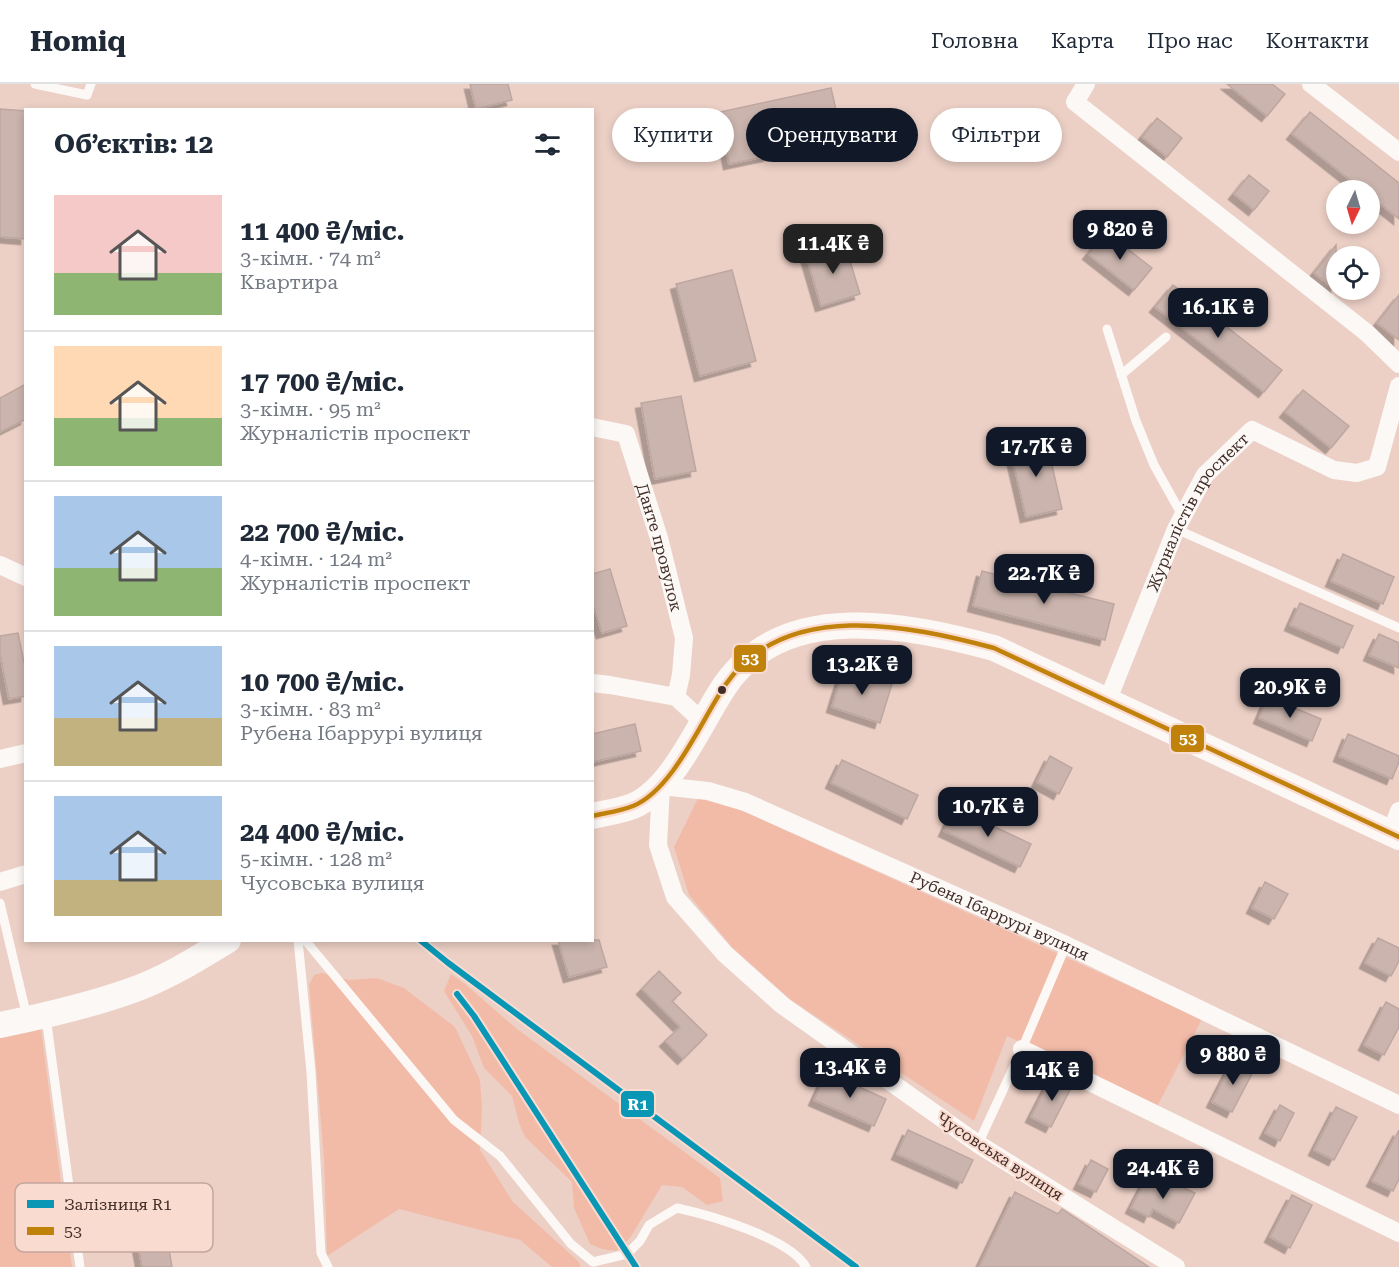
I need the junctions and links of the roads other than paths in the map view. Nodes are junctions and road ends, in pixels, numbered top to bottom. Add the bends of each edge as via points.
1 (35, 84) edge
2 (91, 84) edge
3 (1086, 84) edge
4 (1311, 84) edge
5 (1399, 152) edge
6 (1107, 329) dead end
7 (1166, 338) dead end
8 (1399, 364) edge
9 (1121, 375) junction
10 (1399, 387) edge
11 (594, 427) edge
12 (1180, 523) junction
13 (0, 565) edge
14 (24, 576) edge
15 (1399, 628) edge
16 (594, 683) edge
17 (676, 698) junction
18 (1107, 702) junction
19 (703, 722) junction
20 (24, 753) edge
21 (0, 759) edge
22 (662, 786) junction
23 (594, 816) edge
24 (1396, 827) edge
25 (24, 875) edge
26 (0, 882) edge
27 (0, 903) edge
28 (225, 942) edge
29 (298, 942) edge
30 (307, 942) edge
31 (1066, 945) junction
32 (37, 1018) junction
33 (0, 1025) edge
34 (1022, 1049) junction
35 (1399, 1105) edge
36 (978, 1144) junction
37 (65, 1183) edge
38 (1399, 1233) edge
39 (77, 1252) edge
40 (80, 1267) edge
41 (328, 1267) edge
42 (806, 1267) edge
43 (1176, 1267) edge

1 - 2 lane via 87,95
3 - 8 street via 1075,102 1367,333
4 - 5 street
6 - 9 lane
7 - 9 lane
9 - 12 lane via 1136,421
10 - 12 street, Журналістів проспект via 1377,467 1357,473 1334,470 1252,430 1205,476
11 - 17 street, Данте провулок via 626,434 659,538 684,638
12 - 15 lane
12 - 18 street, Журналістів проспект
13 - 14 street
16 - 17 street
17 - 19 street
18 - 19 main road via 994,648 897,628 840,626 787,636 754,653 727,683
18 - 24 main road
19 - 22 main road
20 - 21 street
22 - 23 main road via 633,806
22 - 31 street, Рубена Ібаррурі вулиця via 708,791 745,802
22 - 36 street, Чусовська вулиця via 658,845 675,897 725,954 782,1005
25 - 26 street
27 - 32 lane
28 - 32 main road via 180,969 131,991
29 - 41 lane via 311,1072 321,1253
30 - 42 lane via 454,1120 500,1156 571,1244 593,1262 627,1254 649,1225 677,1208 776,1241
31 - 34 lane
31 - 35 street, Рубена Ібаррурі вулиця
32 - 33 main road
32 - 37 lane
34 - 36 lane
34 - 38 street
36 - 43 street, Чусовська вулиця
39 - 40 lane

